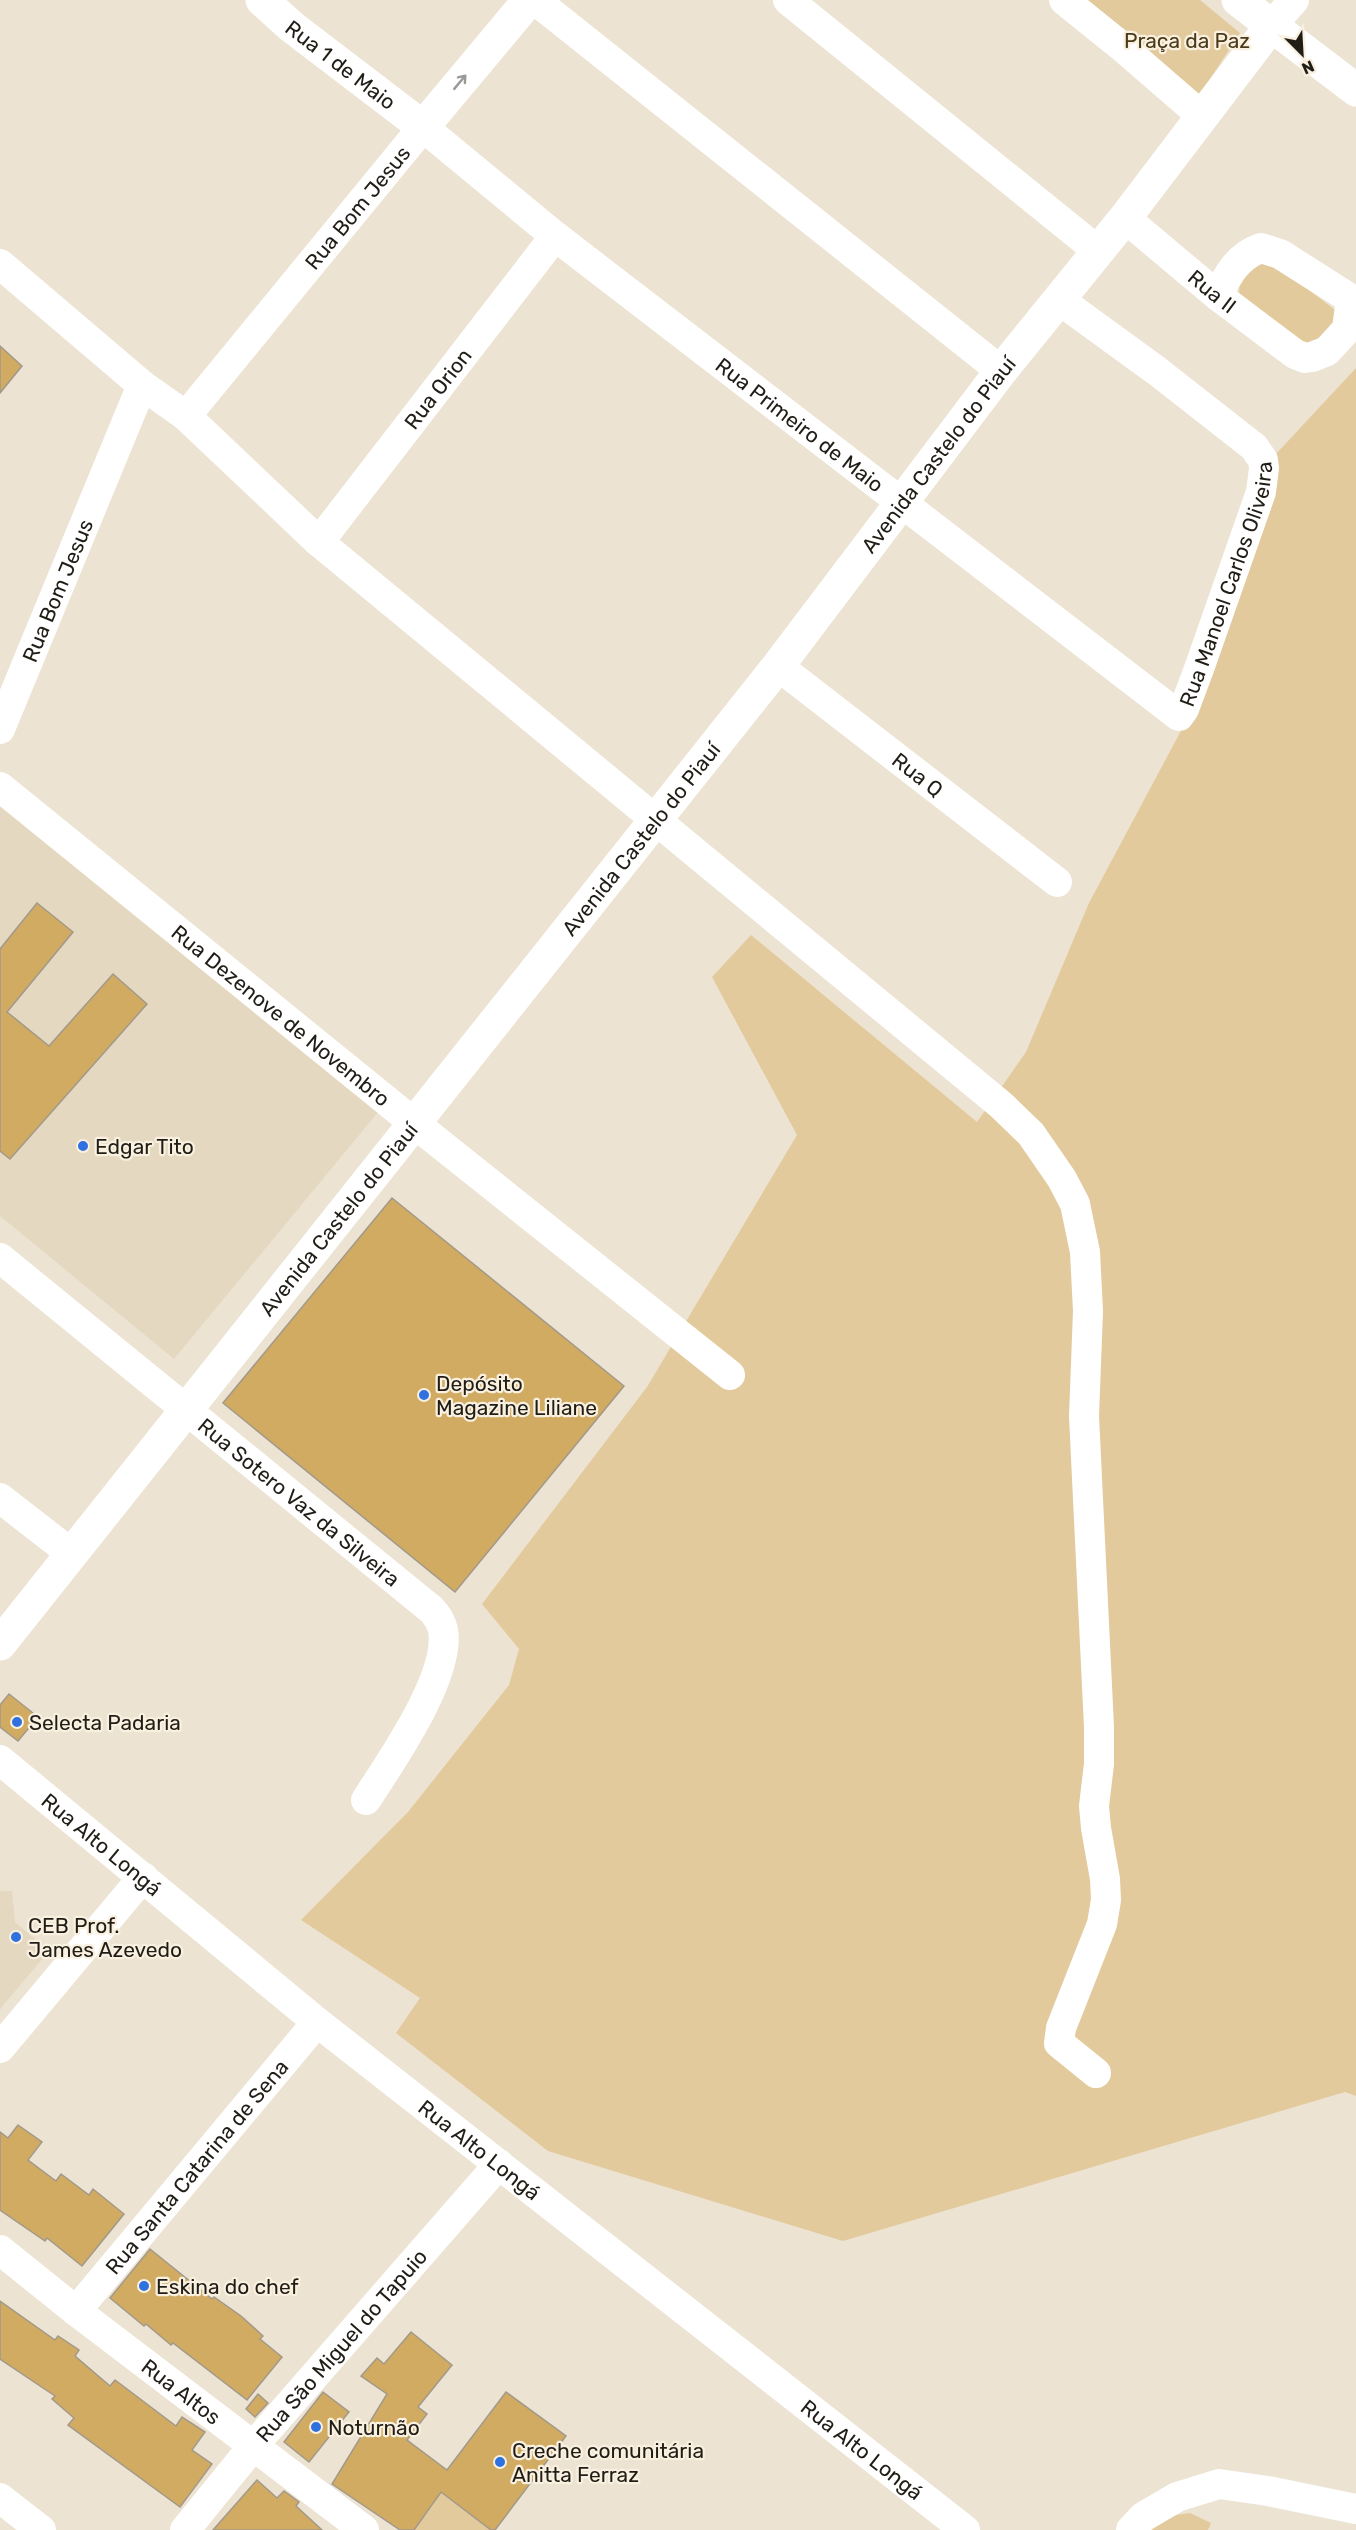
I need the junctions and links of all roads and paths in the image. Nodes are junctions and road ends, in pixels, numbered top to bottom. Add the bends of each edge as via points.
1 (262, 0) edge
2 (529, 0) edge
3 (535, 0) edge
4 (788, 0) edge
5 (1064, 0) edge
6 (1238, 0) edge
7 (1294, 0) edge
8 (1270, 26) junction
9 (1356, 90) edge
10 (1203, 117) junction
11 (423, 127) junction
12 (1125, 218) junction
13 (555, 236) junction
14 (1098, 251) junction
15 (0, 264) edge
16 (1218, 296) junction
17 (1354, 298) edge
18 (1058, 299) junction
19 (1000, 371) junction
20 (142, 385) junction
21 (186, 416) junction
22 (901, 503) junction
23 (318, 542) junction
24 (778, 666) junction
25 (1180, 716) joint
26 (0, 729) edge
27 (0, 787) edge
28 (655, 822) junction
29 (1057, 882) dead end
30 (414, 1123) junction
31 (0, 1257) edge
32 (730, 1376) dead end
33 (187, 1411) junction
34 (0, 1498) edge
35 (72, 1554) junction
36 (0, 1644) edge
37 (0, 1760) edge
38 (366, 1800) dead end
39 (143, 1877) junction
40 (317, 2022) junction
41 (0, 2048) edge
42 (1096, 2073) dead end
43 (499, 2164) junction
44 (0, 2250) edge
45 (76, 2311) junction
46 (254, 2445) junction
47 (0, 2498) edge
48 (1356, 2509) edge
49 (41, 2530) edge
50 (186, 2530) edge
51 (364, 2530) edge
52 (965, 2530) edge
53 (1131, 2530) edge

1 - 11 main road, Rua 1 de Maio
11 -> 2 main road, Rua Bom Jesus
3 - 19 street
4 - 14 street
5 - 10 street
6 - 8 main road
7 - 8 street
8 - 9 main road
8 - 10 main road, Avenida Castelo do Piauí
10 - 12 main road, Avenida Castelo do Piauí
11 - 13 street, Rua Primeiro de Maio
11 - 21 street, Rua Bom Jesus
12 - 14 main road, Avenida Castelo do Piauí
12 - 16 street, Rua II
13 - 22 street, Rua Primeiro de Maio
13 - 23 street, Rua Orion
14 - 18 main road, Avenida Castelo do Piauí
15 - 20 street
16 - 17 street via 1242,258 1261,248 1280,254
16 - 17 street, Rua II via 1305,358 1327,351 1347,328
18 - 19 main road, Avenida Castelo do Piauí
18 - 25 street, Rua Manoel Carlos Oliveira via 1204,407 1254,447 1263,460 1261,492
19 - 22 main road, Avenida Castelo do Piauí
20 - 21 street
20 - 26 street, Rua Bom Jesus
21 - 23 street
22 - 24 main road, Avenida Castelo do Piauí
22 - 25 street, Rua Primeiro de Maio
23 - 28 street
24 - 28 main road, Avenida Castelo do Piauí
24 - 29 street, Rua Q
27 - 30 street, Rua Dezenove de Novembro
28 - 30 main road, Avenida Castelo do Piauí
28 - 42 street via 1001,1105 1041,1146 1075,1204 1088,1271 1084,1416 1099,1727 1094,1806 1106,1900 1102,1924 1061,2028 1059,2043
30 - 32 street, Rua Dezenove de Novembro
30 - 33 main road, Avenida Castelo do Piauí
31 - 33 street, Rua Sotero Vaz da Silveira
33 - 35 main road, Avenida Castelo do Piauí
33 - 38 street, Rua Sotero Vaz da Silveira via 432,1610 441,1622 444,1639 427,1697
34 - 35 street
35 - 36 main road, Avenida Castelo do Piauí
37 - 39 street, Rua Alto Longá
39 - 40 street, Rua Alto Longá
39 - 41 street
40 - 43 street, Rua Alto Longá
40 - 45 street, Rua Santa Catarina de Sena
43 - 46 street, Rua São Miguel do Tapuio
43 - 52 street, Rua Alto Longá
44 - 45 street, Rua Altos
45 - 46 street, Rua Altos
46 - 50 street, Rua São Miguel do Tapuio
46 - 51 street, Rua Altos
47 - 49 street
48 - 53 street via 1219,2484 1177,2497 1143,2517

